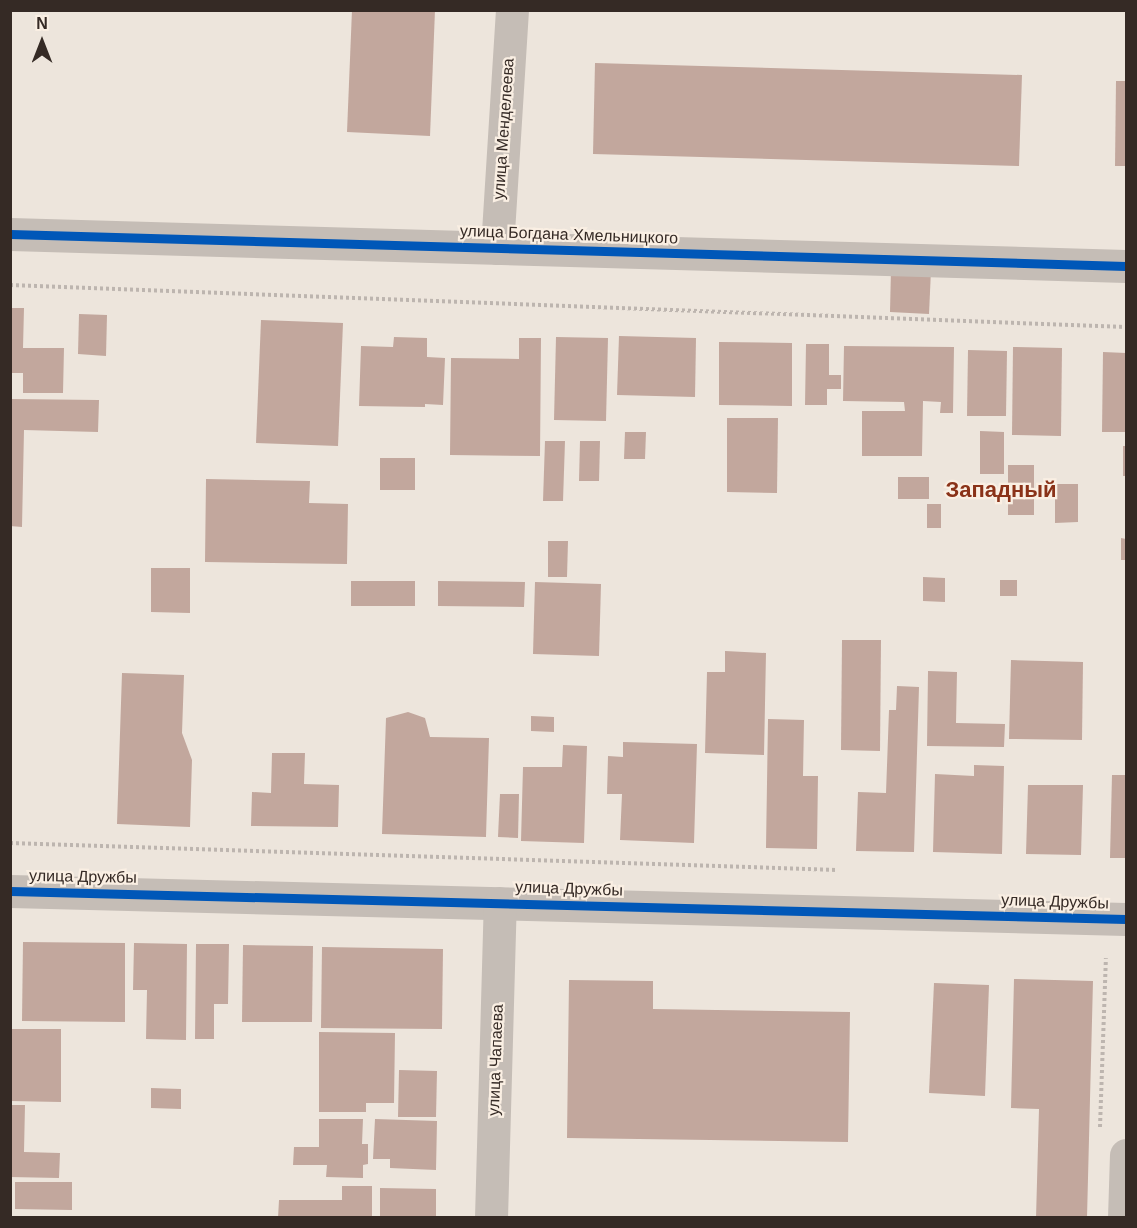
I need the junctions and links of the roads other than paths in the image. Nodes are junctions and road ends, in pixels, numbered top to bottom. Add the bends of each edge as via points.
1 (512, 10) edge
2 (10, 234) edge
3 (497, 248) junction
4 (1126, 266) edge
5 (10, 891) edge
6 (501, 903) junction
7 (1117, 918) edge
8 (1126, 1155) edge
9 (491, 1218) edge
10 (1124, 1218) edge

1 - 3 street, улица Менделеева
2 - 3 street, улица Богдана Хмельницкого
3 - 4 street, улица Богдана Хмельницкого
5 - 6 street, улица Дружбы
6 - 7 street, улица Дружбы
6 - 9 street, улица Чапаева
8 - 10 street

